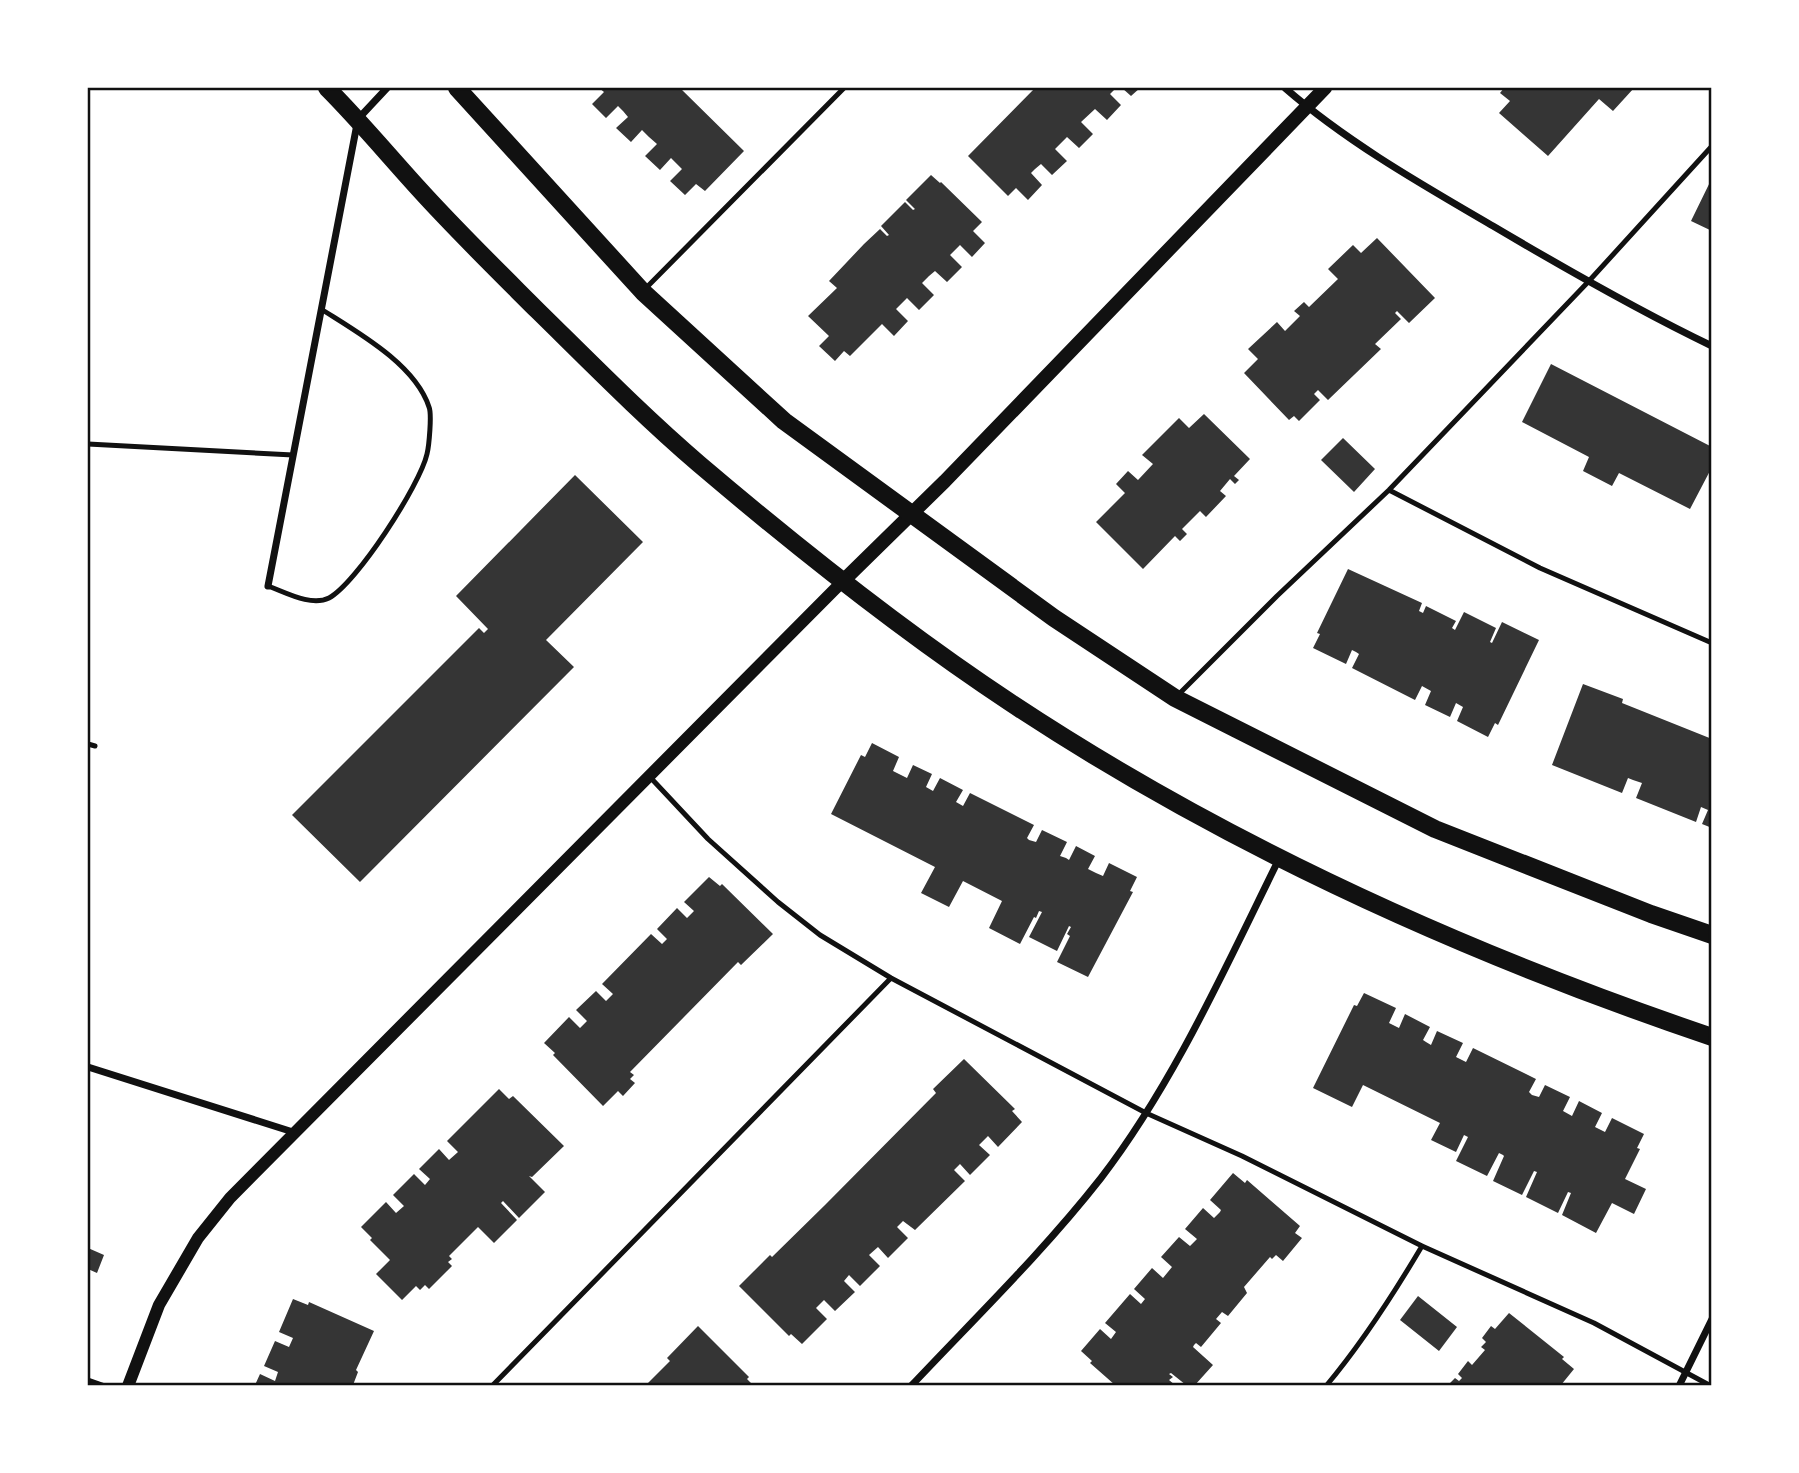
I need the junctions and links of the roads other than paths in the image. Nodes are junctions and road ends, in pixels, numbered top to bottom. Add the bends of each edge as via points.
1 (327, 88) edge
2 (387, 88) edge
3 (457, 88) edge
4 (844, 88) edge
5 (1284, 88) edge
6 (1325, 88) edge
7 (1307, 107) junction
8 (358, 119) junction
9 (1712, 146) edge
10 (1589, 281) junction
11 (643, 292) junction
12 (321, 309) junction
13 (1712, 346) edge
14 (88, 444) edge
15 (293, 455) junction
16 (1389, 490) junction
17 (911, 515) junction
18 (842, 582) junction
19 (268, 586) joint
20 (1712, 643) edge
21 (1175, 698) junction
22 (88, 744) edge
23 (95, 746) dead end
24 (649, 776) junction
25 (1279, 858) junction
26 (1712, 935) edge
27 (891, 978) junction
28 (1712, 1037) edge
29 (88, 1067) edge
30 (1146, 1113) junction
31 (293, 1132) junction
32 (1422, 1246) junction
33 (1712, 1319) edge
34 (1686, 1372) junction
35 (88, 1380) edge
36 (105, 1385) edge
37 (128, 1385) edge
38 (492, 1385) edge
39 (911, 1385) edge
40 (1326, 1385) edge
41 (1679, 1385) edge
42 (1711, 1385) edge

1 - 8 main road
2 - 8 street
3 - 11 main road
4 - 11 lane
5 - 7 street
6 - 7 main road
7 - 10 street via 1411,178
7 - 17 main road
8 - 12 street
8 - 18 main road via 420,190 609,382 698,464
9 - 10 lane
10 - 13 street
10 - 16 lane
11 - 17 main road via 783,421
12 - 15 street
12 - 19 lane via 375,343 409,373 430,408 427,456 392,526 328,599 306,600
14 - 15 lane
15 - 19 street
16 - 20 lane via 1540,568
16 - 21 lane
17 - 18 main road
17 - 21 main road
18 - 24 street
18 - 25 main road via 1053,730
21 - 26 main road via 1435,829
22 - 23 lane
24 - 27 lane via 708,839 778,902 820,935
24 - 31 street
25 - 28 main road via 1490,954
25 - 30 street
27 - 30 lane
27 - 38 lane
29 - 31 street
30 - 32 lane
30 - 39 street via 1101,1178 1041,1249
31 - 37 street via 198,1238 159,1304
32 - 34 lane via 1594,1324
32 - 40 lane via 1355,1352
33 - 34 street
34 - 41 street
34 - 42 lane
35 - 36 lane

